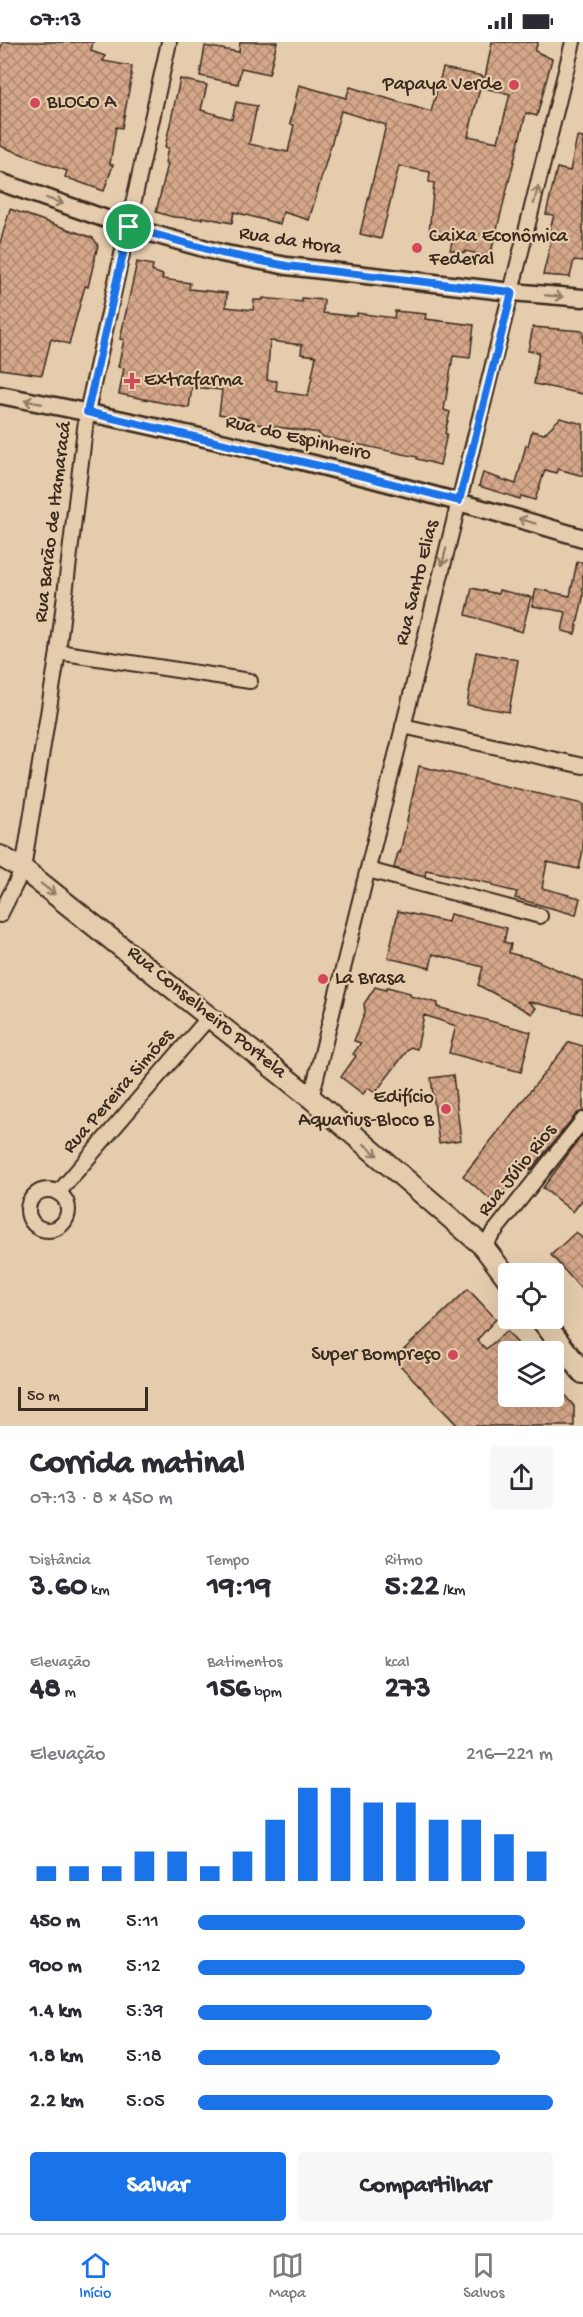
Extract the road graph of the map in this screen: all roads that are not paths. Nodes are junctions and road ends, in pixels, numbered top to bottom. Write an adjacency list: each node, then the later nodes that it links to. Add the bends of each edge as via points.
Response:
1 (169, 42): 4 (street, Rua Barão de Itamaracá)
2 (573, 42): 5 (street, Rua Santo Elias, one-way to 2)
3 (0, 182): 4 (street, Rua da Hora, one-way to 4)
4 (129, 227): 5 (street, Rua da Hora, via 221,253 287,266); 8 (street, Rua Barão de Itamaracá)
5 (512, 292): 6 (street, Rua da Hora, one-way to 6); 9 (street, Rua Santo Elias)
6 (583, 298)
7 (0, 395): 8 (street, Rua do Espinheiro, one-way to 7)
8 (87, 412): 9 (street, Rua do Espinheiro); 11 (street, Rua Barão de Itamaracá)
9 (459, 501): 10 (street, Rua do Espinheiro, one-way to 9); 13 (street, Rua Santo Elias, one-way to 13)
10 (583, 538)
11 (58, 652): 12 (street); 16 (street, Rua Barão de Itamaracá)
12 (250, 681)
13 (403, 726): 14 (street); 17 (street, Rua Santo Elias)
14 (583, 766)
15 (0, 856): 16 (main road, Rua Conselheiro Portela)
16 (23, 869): 18 (street, Rua Barão de Itamaracá); 20 (main road, Rua Conselheiro Portela, one-way to 20)
17 (368, 870): 19 (street); 21 (street, Rua Santo Elias)
18 (0, 915)
19 (540, 916)
20 (210, 1016): 21 (main road, Rua Conselheiro Portela); 23 (street, Rua Pereira Simões)
21 (311, 1098): 24 (main road, Rua Conselheiro Portela, one-way to 24)
22 (583, 1120): 24 (street, Rua Júlio Rios)
23 (58, 1193)
24 (483, 1246): 25 (main road, Rua Conselheiro Portela)
25 (498, 1266)
26 (549, 1329): 27 (main road)
27 (583, 1373)

